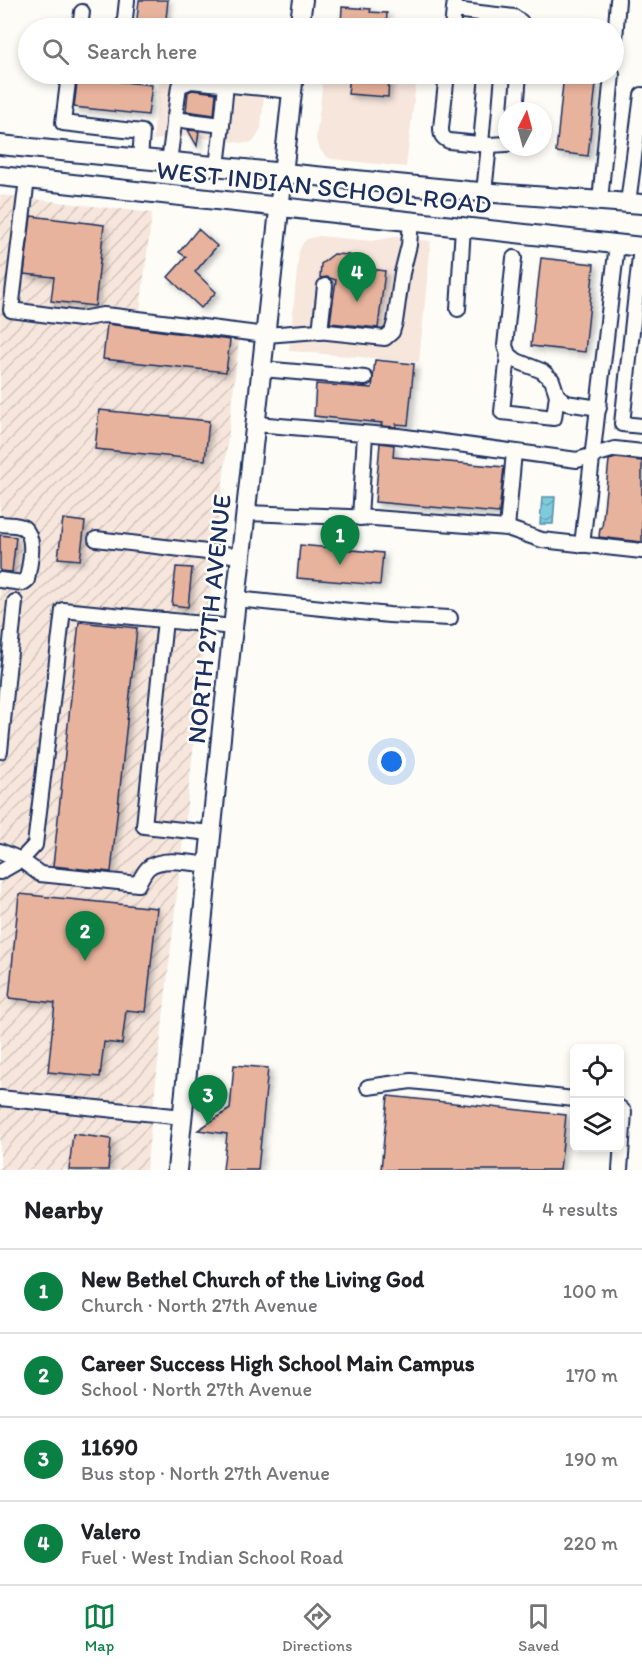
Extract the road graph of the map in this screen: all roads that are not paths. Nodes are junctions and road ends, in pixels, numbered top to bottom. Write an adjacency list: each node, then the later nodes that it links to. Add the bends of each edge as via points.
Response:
1 (127, 0): 8 (street)
2 (303, 0): 9 (main road)
3 (618, 0): 12 (street)
4 (455, 5): 6 (street)
5 (82, 12): 7 (street)
6 (496, 15): 10 (street); 11 (street)
7 (81, 18)
8 (125, 18)
9 (300, 18)
10 (495, 18)
11 (512, 18)
12 (617, 18)
13 (68, 84): 28 (street, via 63,123 142,132)
14 (184, 84): 23 (street, via 179,86)
15 (226, 84): 24 (street)
16 (293, 84): 31 (main road, NORTH 27TH AVENUE)
17 (446, 84): 27 (street, via 441,135 449,141)
18 (487, 84): 27 (street)
19 (518, 84): 22 (street)
20 (611, 84): 35 (street)
21 (642, 95): 36 (street)
22 (517, 102)
23 (174, 119): 24 (street); 29 (street)
24 (222, 125): 30 (street)
25 (498, 144): 27 (street)
26 (0, 145): 28 (main road, WEST INDIAN SCHOOL ROAD)
27 (485, 145): 34 (street)
28 (140, 159): 29 (main road, WEST INDIAN SCHOOL ROAD)
29 (169, 162): 30 (main road, WEST INDIAN SCHOOL ROAD)
30 (216, 166): 31 (main road, WEST INDIAN SCHOOL ROAD)
31 (282, 173): 34 (main road, WEST INDIAN SCHOOL ROAD); 37 (main road, NORTH 27TH AVENUE)
32 (0, 176): 33 (main road, WEST INDIAN SCHOOL ROAD)
33 (27, 179): 37 (main road, WEST INDIAN SCHOOL ROAD); 47 (street, via 11,310 80,319 114,316)
34 (484, 192): 35 (main road, WEST INDIAN SCHOOL ROAD)
35 (600, 201): 36 (main road, WEST INDIAN SCHOOL ROAD)
36 (635, 203)
37 (279, 208): 38 (main road, WEST INDIAN SCHOOL ROAD); 47 (main road, NORTH 27TH AVENUE)
38 (411, 222): 39 (main road, WEST INDIAN SCHOOL ROAD); 46 (street, via 392,332 379,338)
39 (463, 227): 40 (main road, WEST INDIAN SCHOOL ROAD); 45 (street)
40 (618, 244): 41 (main road, WEST INDIAN SCHOOL ROAD); 52 (street)
41 (641, 247): 44 (street)
42 (514, 258): 48 (street, via 505,346)
43 (325, 286): 46 (street)
44 (639, 286): 54 (street, via 622,424)
45 (458, 309)
46 (321, 332): 47 (street)
47 (266, 334): 49 (main road, NORTH 27TH AVENUE)
48 (508, 354): 51 (street, via 542,371 552,380); 51 (street, via 502,412 554,418)
49 (262, 369): 50 (street); 53 (main road, NORTH 27TH AVENUE)
50 (365, 378)
51 (557, 395): 52 (street, via 566,403)
52 (599, 408): 58 (street)
53 (256, 424): 55 (street); 59 (main road, NORTH 27TH AVENUE)
54 (642, 426)
55 (365, 434): 56 (street); 60 (street)
56 (514, 452): 58 (street, via 577,460); 62 (street)
57 (642, 452): 58 (street, via 615,448)
58 (593, 456): 64 (street)
59 (246, 513): 60 (street); 66 (main road, NORTH 27TH AVENUE)
60 (360, 518): 62 (street)
61 (0, 524): 67 (street, via 25,529 32,551 25,582)
62 (507, 528): 64 (street, via 542,540)
63 (96, 539): 66 (street)
64 (582, 545): 65 (street)
65 (642, 551)
66 (241, 556): 68 (main road, NORTH 27TH AVENUE)
67 (0, 580)
68 (236, 599): 70 (street); 72 (main road, NORTH 27TH AVENUE)
69 (15, 602): 73 (street)
70 (450, 618)
71 (165, 620): 72 (street); 74 (street, via 144,826); 76 (street, via 63,610 35,845)
72 (233, 627): 74 (main road, NORTH 27TH AVENUE)
73 (0, 751)
74 (211, 833): 77 (main road, NORTH 27TH AVENUE)
75 (0, 851): 76 (street)
76 (21, 860): 77 (street, via 40,874 138,884 156,863); 78 (street)
77 (208, 865): 82 (main road, NORTH 27TH AVENUE)
78 (0, 872)
79 (368, 1086): 81 (street, via 411,1081)
80 (0, 1098): 82 (street)
81 (570, 1099)
82 (183, 1117): 84 (main road, NORTH 27TH AVENUE)
83 (621, 1152): 85 (street)
84 (177, 1170)
85 (620, 1170)

